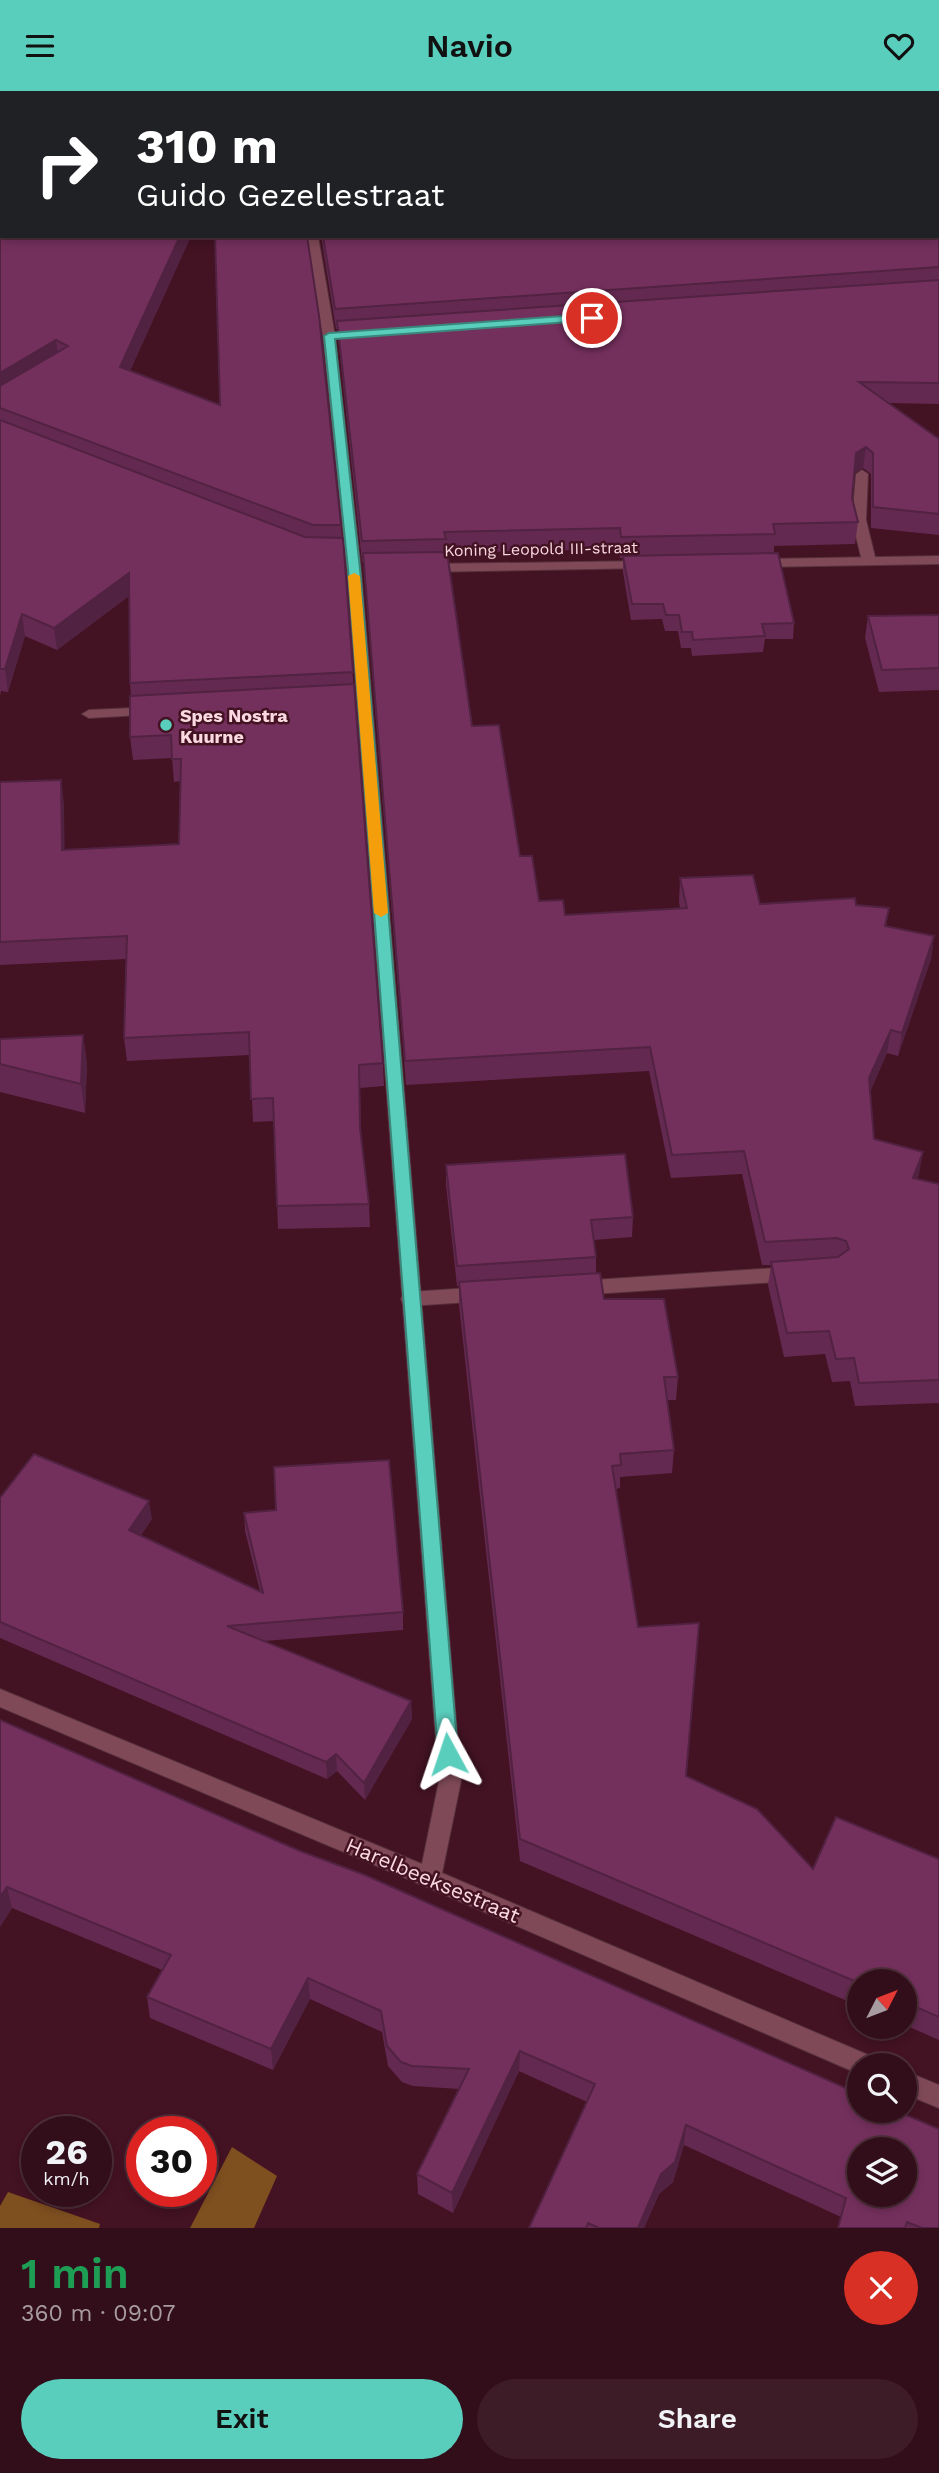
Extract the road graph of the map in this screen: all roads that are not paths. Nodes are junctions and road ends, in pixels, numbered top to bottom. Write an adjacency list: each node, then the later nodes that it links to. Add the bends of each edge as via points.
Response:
1 (312, 238): 13 (street, via 336,335 352,561 356,700)
2 (862, 474): 4 (street, via 859,520)
3 (939, 560): 4 (street)
4 (869, 561): 5 (street)
5 (744, 563)
6 (660, 564): 7 (street, Koning Leopold III-straat)
7 (410, 568)
8 (171, 710): 9 (street)
9 (89, 715)
10 (806, 1273): 11 (street)
11 (561, 1289)
12 (506, 1293): 13 (street)
13 (410, 1299): 15 (street, via 450,1781)
14 (0, 1698): 15 (street, Harelbeeksestraat)
15 (430, 1878): 16 (street, Harelbeeksestraat)
16 (847, 2057)
17 (917, 2087): 18 (street)
18 (939, 2097)

